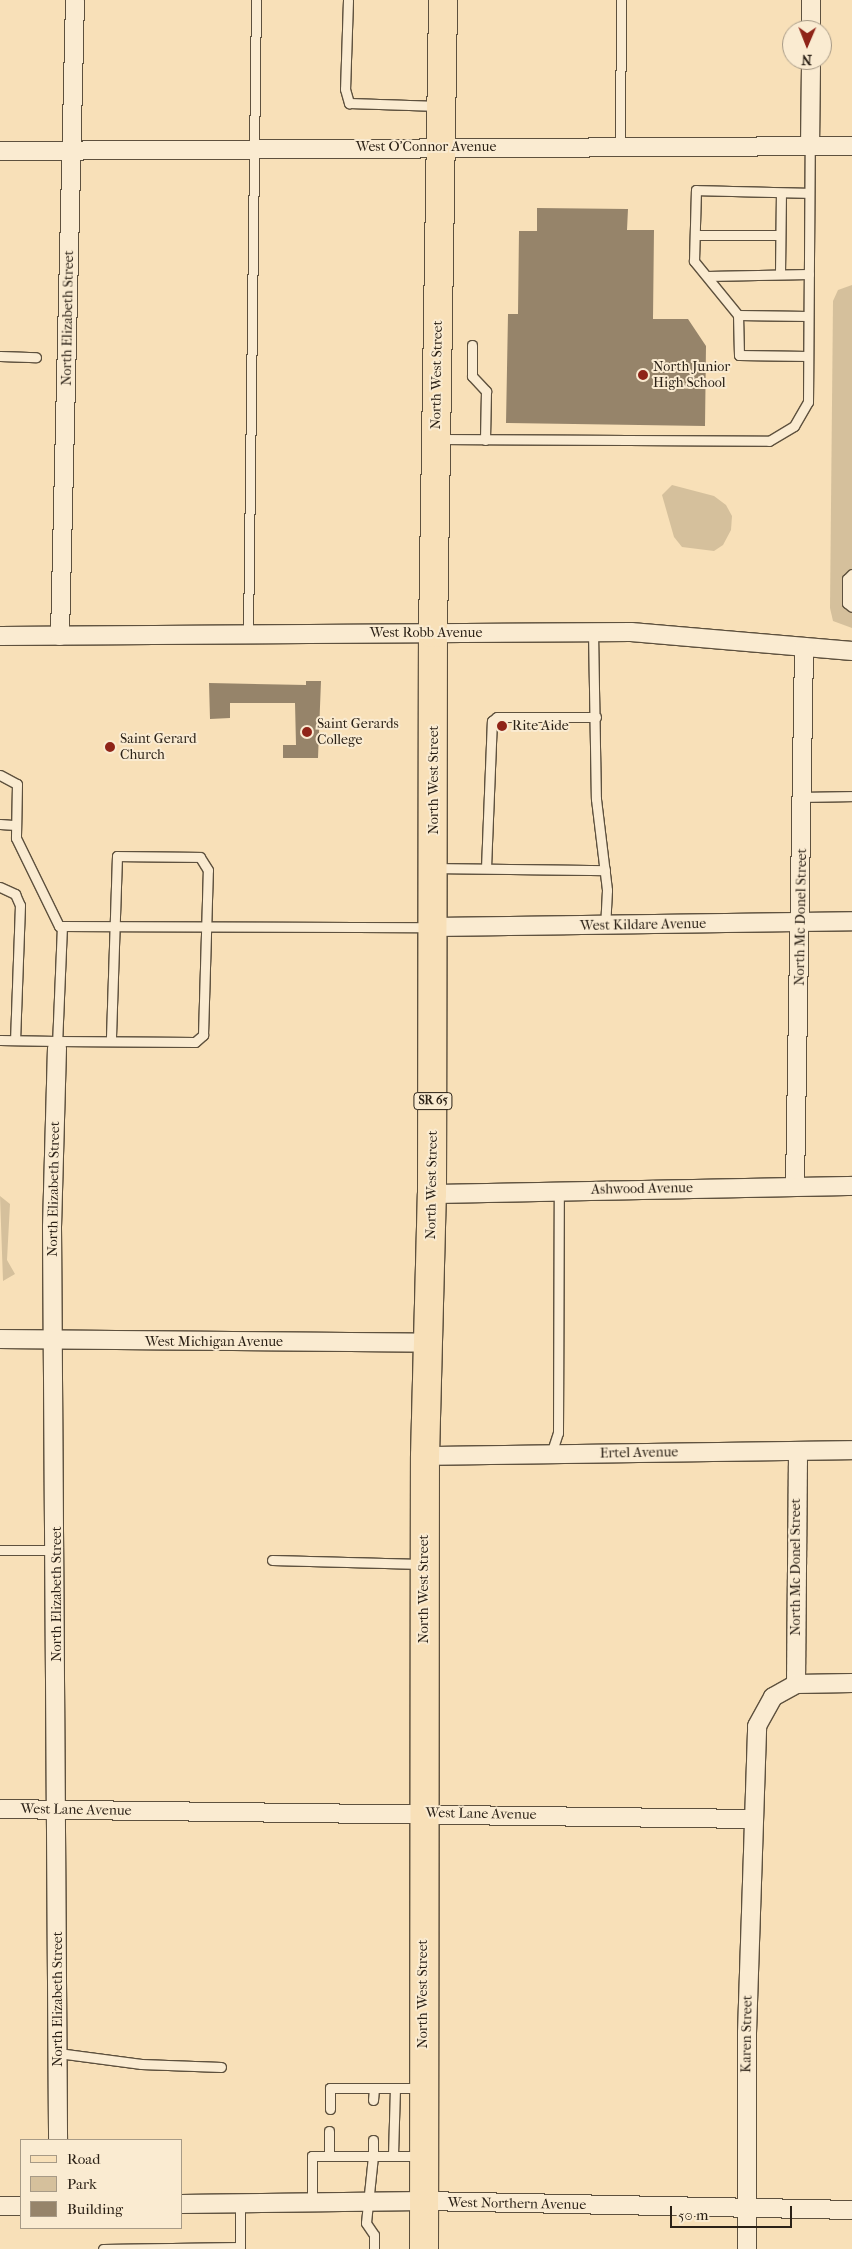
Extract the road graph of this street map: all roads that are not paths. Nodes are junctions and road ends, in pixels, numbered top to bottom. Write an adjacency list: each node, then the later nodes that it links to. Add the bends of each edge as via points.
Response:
1 (75, 0): 16 (street, North Elizabeth Street)
2 (256, 0): 13 (lane)
3 (348, 0): 9 (lane, via 345,89 349,103)
4 (442, 0): 9 (main road, North West Street / SR 65)
5 (621, 0): 10 (lane)
6 (811, 0): 7 (street)
7 (811, 20)
8 (811, 70): 11 (street)
9 (441, 106): 14 (main road, North West Street / SR 65)
10 (620, 145): 11 (street, West O'Connor Avenue); 14 (street, West O'Connor Avenue)
11 (810, 146): 12 (street, West O'Connor Avenue); 18 (lane)
12 (852, 146)
13 (252, 148): 14 (street, West O'Connor Avenue); 16 (street, West O'Connor Avenue); 36 (lane)
14 (441, 148): 30 (main road, North West Street / SR 65)
15 (0, 151): 16 (street, West O'Connor Avenue)
16 (72, 151): 38 (street, North Elizabeth Street)
17 (782, 193): 18 (lane); 19 (lane, via 696,190); 20 (lane)
18 (809, 193): 22 (lane)
19 (695, 235): 20 (lane); 23 (lane, via 694,261)
20 (780, 235): 21 (lane)
21 (780, 273): 22 (lane); 23 (lane)
22 (809, 274): 25 (lane)
23 (708, 276): 24 (lane)
24 (738, 315): 25 (lane); 28 (lane, via 739,355)
25 (808, 316): 28 (lane)
26 (472, 345): 31 (lane, via 472,376 486,391)
27 (0, 356): 29 (lane)
28 (808, 356): 31 (lane, via 808,402 794,426 769,441)
29 (36, 357)
30 (436, 439): 31 (lane); 35 (main road, North West Street / SR 65)
31 (484, 440)
32 (852, 574): 33 (lane, via 847,579 847,603)
33 (852, 607)
34 (593, 632): 35 (street, West Robb Avenue); 39 (street, West Robb Avenue, via 661,633); 41 (lane)
35 (433, 633): 36 (street, West Robb Avenue); 47 (main road, North West Street / SR 65)
36 (248, 634): 38 (street, West Robb Avenue)
37 (0, 636): 38 (street, West Robb Avenue)
38 (60, 636)
39 (804, 647): 40 (street, West Robb Avenue); 44 (street, North Mc Donel Street)
40 (852, 651)
41 (596, 717): 48 (lane, via 498,717 492,721); 49 (lane, via 596,799)
42 (0, 775): 46 (lane, via 17,784)
43 (852, 796): 44 (lane)
44 (803, 797): 52 (street, North Mc Donel Street)
45 (0, 824): 46 (lane)
46 (16, 825): 53 (lane, via 16,838)
47 (434, 868): 48 (lane); 57 (main road, North West Street / SR 65)
48 (486, 868): 49 (lane)
49 (605, 870): 56 (lane)
50 (0, 887): 59 (lane, via 15,894 20,905)
51 (852, 921): 52 (street, West Kildare Avenue)
52 (802, 922): 56 (street, West Kildare Avenue); 62 (street, North Mc Donel Street)
53 (62, 926): 54 (lane); 61 (lane)
54 (116, 926): 55 (lane); 55 (lane, via 117,856 126,856 200,857 208,870); 60 (lane)
55 (206, 926): 57 (lane); 60 (lane, via 203,1035 195,1042)
56 (605, 926): 57 (street, West Kildare Avenue)
57 (434, 927): 65 (main road, North West Street / SR 65)
58 (0, 1040): 59 (lane)
59 (14, 1040): 61 (lane)
60 (111, 1041): 61 (lane)
61 (57, 1044): 67 (street, North Elizabeth Street)
62 (795, 1186): 63 (street, Ashwood Avenue); 64 (street, Ashwood Avenue)
63 (852, 1186)
64 (559, 1191): 65 (street, Ashwood Avenue); 71 (lane, via 558,1433)
65 (432, 1194): 68 (main road, North West Street / SR 65)
66 (0, 1339): 67 (street, West Michigan Avenue)
67 (53, 1341): 68 (street, West Michigan Avenue); 74 (street, North Elizabeth Street)
68 (428, 1343): 72 (main road, North West Street / SR 65)
69 (798, 1450): 70 (street, Ertel Avenue); 71 (street, Ertel Avenue); 78 (street, North Mc Donel Street)
70 (852, 1450)
71 (551, 1454): 72 (street, Ertel Avenue)
72 (425, 1456): 76 (main road, North West Street / SR 65)
73 (0, 1550): 74 (lane)
74 (56, 1550): 80 (street, North Elizabeth Street)
75 (272, 1560): 76 (lane)
76 (424, 1564): 81 (main road, North West Street / SR 65)
77 (852, 1683): 78 (street)
78 (796, 1684): 82 (street, via 773,1697 757,1726)
79 (0, 1809): 80 (street, West Lane Avenue)
80 (59, 1810): 81 (street, West Lane Avenue); 83 (street, North Elizabeth Street)
81 (424, 1813): 82 (street, West Lane Avenue); 87 (main road, North West Street / SR 65)
82 (752, 1819): 104 (street, Karen Street)
83 (58, 2053): 84 (lane); 91 (street, North Elizabeth Street)
84 (221, 2067)
85 (374, 2088): 86 (lane); 88 (lane); 89 (lane, via 330,2088)
86 (395, 2088): 87 (lane); 94 (lane)
87 (423, 2088): 96 (main road, North West Street / SR 65)
88 (374, 2100)
89 (330, 2109)
90 (329, 2131): 93 (lane)
91 (58, 2139)
92 (373, 2140): 95 (lane)
93 (329, 2155): 95 (lane); 98 (lane, via 312,2156)
94 (393, 2155): 95 (lane); 96 (lane)
95 (373, 2156): 99 (lane)
96 (424, 2156): 97 (main road, North West Street / SR 65)
97 (424, 2201): 99 (street, West Northern Avenue); 104 (street, West Northern Avenue); 108 (main road, North West Street / SR 65)
98 (312, 2202): 99 (street, West Northern Avenue); 101 (street, West Northern Avenue)
99 (367, 2202): 107 (lane, via 366,2223 374,2235)
100 (182, 2204): 101 (street, West Northern Avenue)
101 (240, 2204): 106 (lane, via 240,2247)
102 (0, 2206): 103 (street)
103 (20, 2206)
104 (748, 2209): 105 (street, West Northern Avenue); 109 (street, Karen Street)
105 (852, 2210)
106 (103, 2249)
107 (374, 2249)
108 (424, 2249)
109 (747, 2249)

